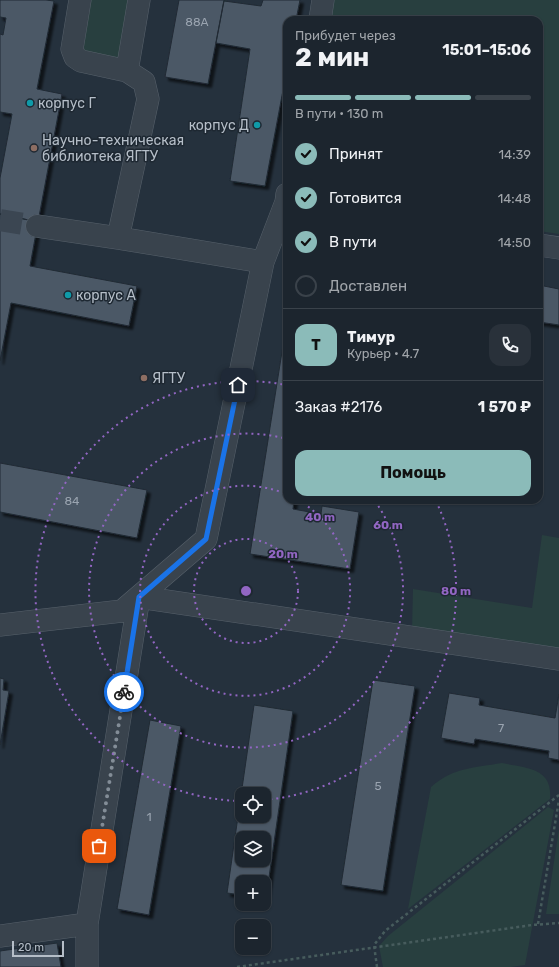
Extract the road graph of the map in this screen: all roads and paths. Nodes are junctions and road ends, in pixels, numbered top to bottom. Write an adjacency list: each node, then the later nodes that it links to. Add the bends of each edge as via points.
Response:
1 (80, 0): 5 (lane, via 72,49 75,57 81,61)
2 (139, 0): 5 (lane)
3 (323, 0): 4 (lane)
4 (321, 16)
5 (127, 70): 8 (lane, via 144,82 148,99)
6 (283, 210): 11 (lane)
7 (37, 226): 8 (lane)
8 (118, 238): 11 (lane)
9 (543, 246): 10 (lane)
10 (559, 248)
11 (264, 262): 12 (lane, via 206,539)
12 (139, 597): 13 (lane, via 122,611); 14 (lane); 18 (lane)
13 (0, 625)
14 (559, 659)
15 (559, 795): 21 (path, via 385,931)
16 (559, 800): 19 (path)
17 (559, 923): 19 (path)
18 (87, 924): 20 (lane); 22 (lane)
19 (538, 924): 21 (path)
20 (0, 936)
21 (374, 948): 23 (path); 24 (path)
22 (87, 967)
23 (237, 967)
24 (377, 967)

